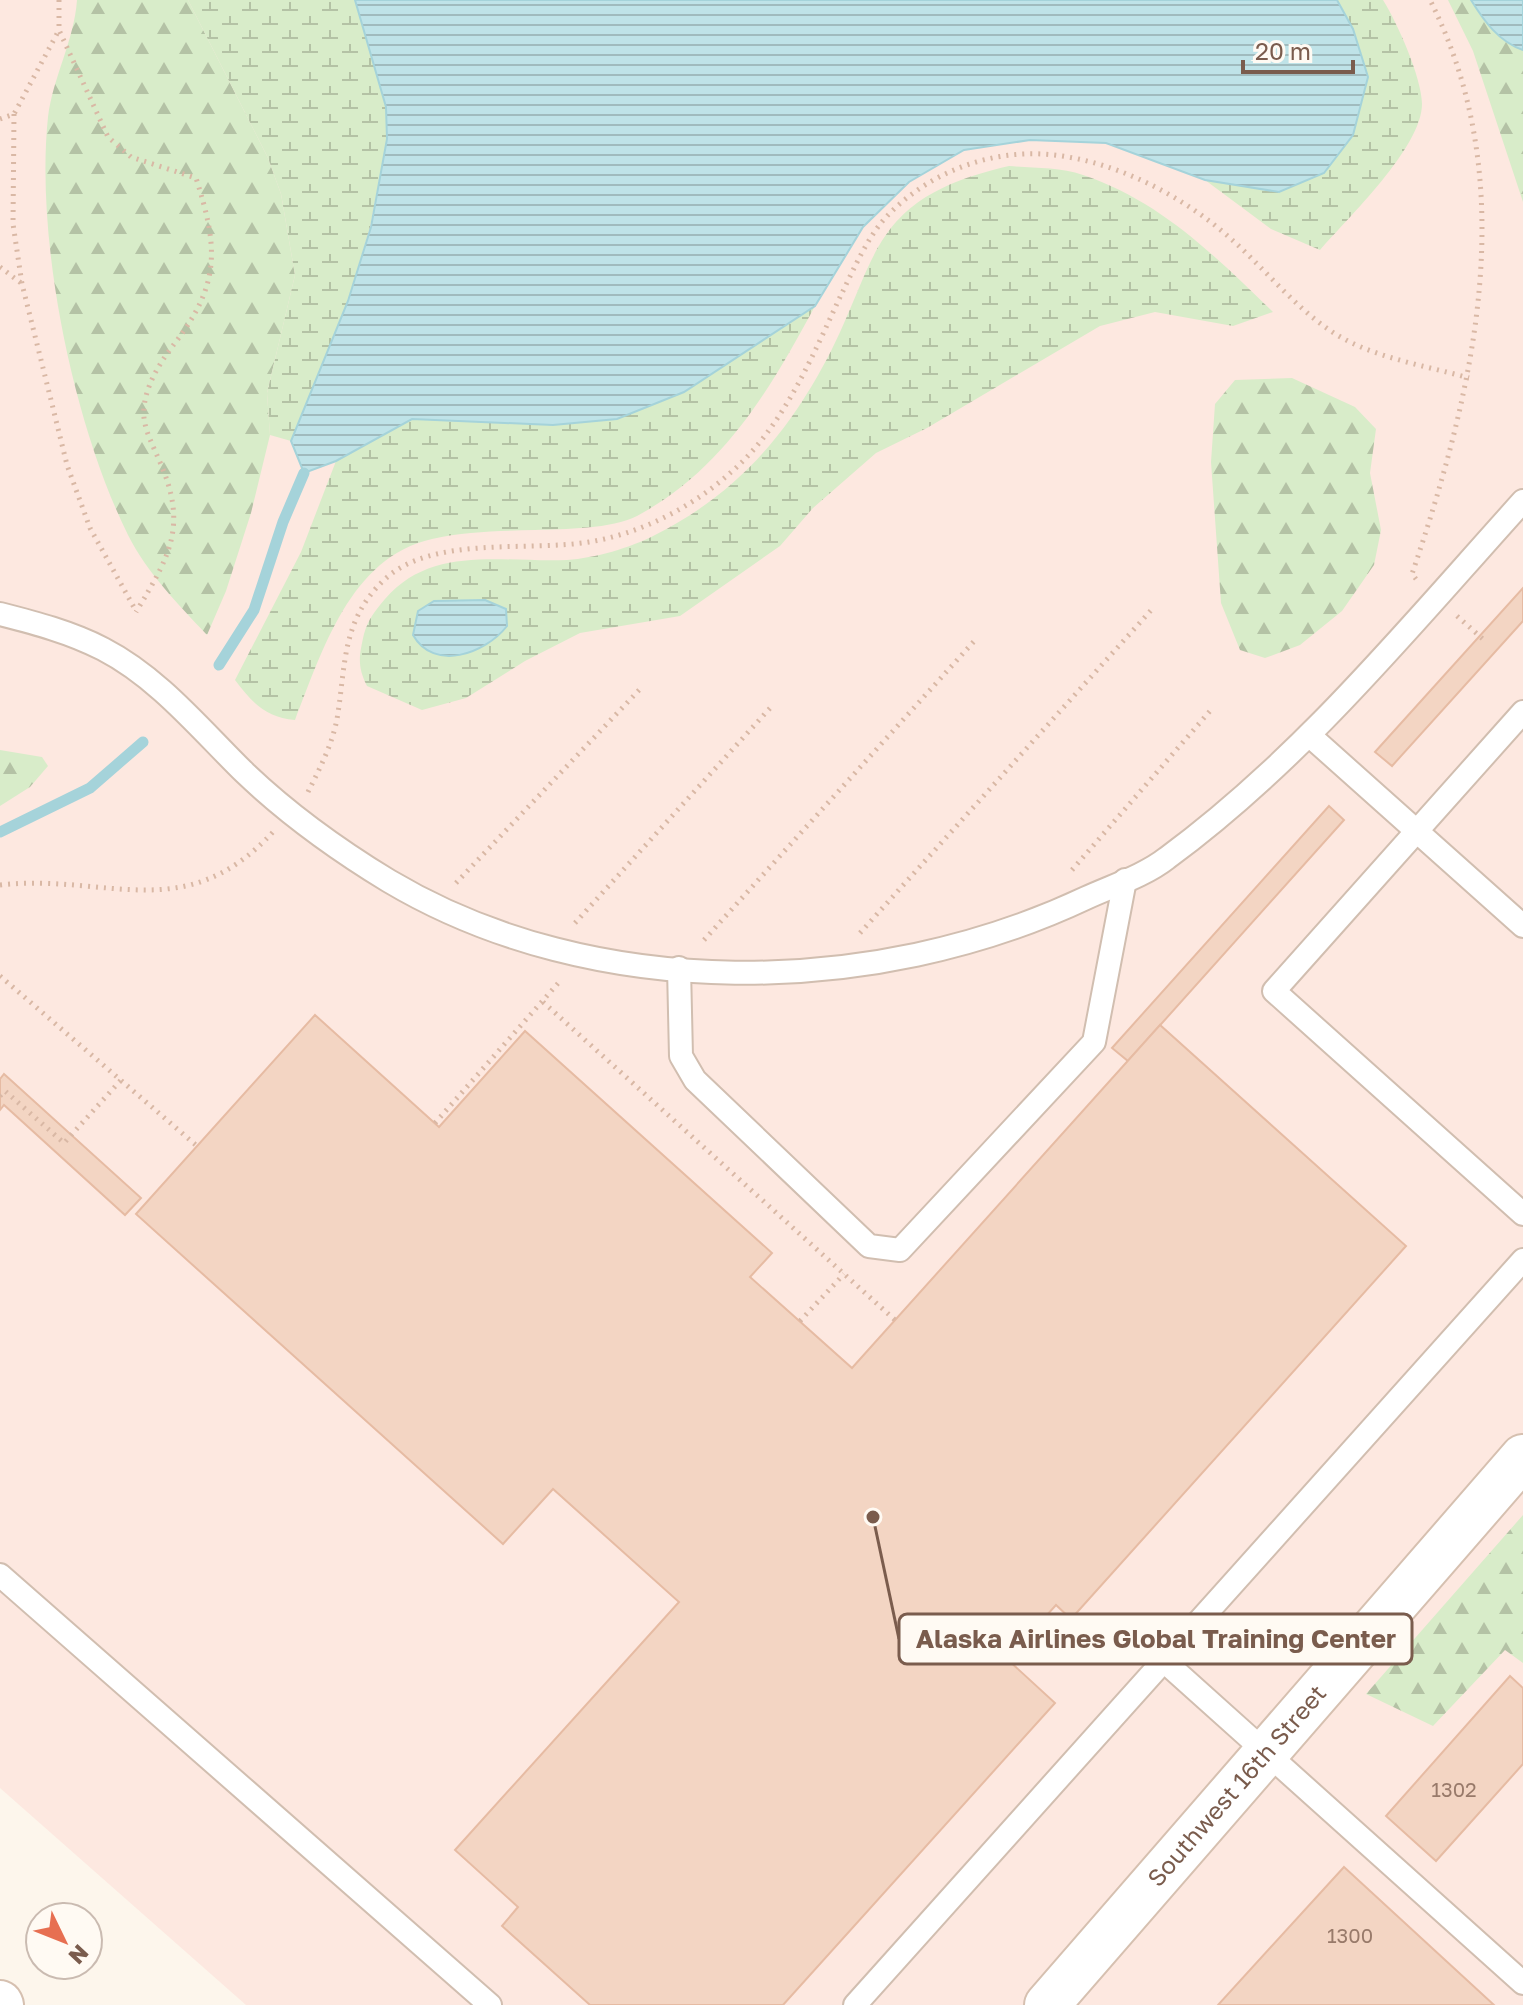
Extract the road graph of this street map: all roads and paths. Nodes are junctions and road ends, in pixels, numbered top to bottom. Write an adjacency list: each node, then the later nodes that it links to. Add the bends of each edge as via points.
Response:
1 (59, 0): 3 (path)
2 (1430, 0): 8 (path, via 1467,92 1485,195 1483,286)
3 (59, 30): 4 (path); 7 (path, via 108,137 131,157 196,178 212,233 214,262 201,304 145,398 146,430 171,487 177,519 173,541 136,612 90,528 67,465)
4 (14, 114): 5 (path); 7 (path, via 13,224)
5 (0, 119)
6 (0, 267): 7 (path)
7 (22, 284)
8 (1469, 378): 10 (path, via 1412,574); 21 (path, via 1356,344 1330,330 1209,221 1138,180 1090,161 1053,155 1009,156 952,169 887,215 856,265 805,373 732,473 653,523 623,535 421,558 384,580 347,640 332,739 308,792)
9 (1523, 501): 20 (lane)
10 (1419, 582)
11 (1154, 607): 29 (path)
12 (1453, 612): 15 (path)
13 (0, 614): 21 (lane, via 71,635 134,668)
14 (977, 638): 30 (path)
15 (1484, 640)
16 (642, 687): 26 (path)
17 (771, 707): 27 (path)
18 (1210, 711): 23 (path)
19 (1523, 712): 22 (lane)
20 (1309, 735): 22 (lane); 24 (lane, via 1257,786 1162,862)
21 (291, 812): 25 (path, via 243,860 186,887 161,892 47,882); 26 (lane, via 332,844)
22 (1417, 831): 28 (lane); 38 (lane, via 1274,991)
23 (1068, 875)
24 (1125, 880): 29 (lane, via 1053,913 966,943 887,961); 39 (lane, via 1094,1042 900,1250)
25 (0, 885)
26 (436, 904): 30 (lane, via 516,938 598,958)
27 (577, 921)
28 (1523, 926)
29 (829, 967): 30 (lane, via 785,972)
30 (679, 968): 39 (lane, via 681,1056 695,1080)
31 (0, 976): 34 (path)
32 (561, 980): 33 (path)
33 (543, 1002): 36 (path); 41 (path)
34 (121, 1080): 35 (path, via 64,1143 5,1091); 37 (path)
35 (0, 1096)
36 (435, 1123)
37 (197, 1146)
38 (1523, 1214)
39 (869, 1246): 41 (path)
40 (1523, 1260): 46 (lane)
41 (844, 1274): 42 (path); 43 (path)
42 (895, 1320)
43 (800, 1321)
44 (1523, 1457): 47 (street, Southwest 16th Street)
45 (0, 1575): 49 (lane)
46 (1164, 1661): 47 (lane); 50 (lane)
47 (1267, 1754): 48 (lane); 51 (street, Southwest 16th Street)
48 (1523, 1983)
49 (490, 2005)
50 (855, 2005)
51 (1047, 2005)

